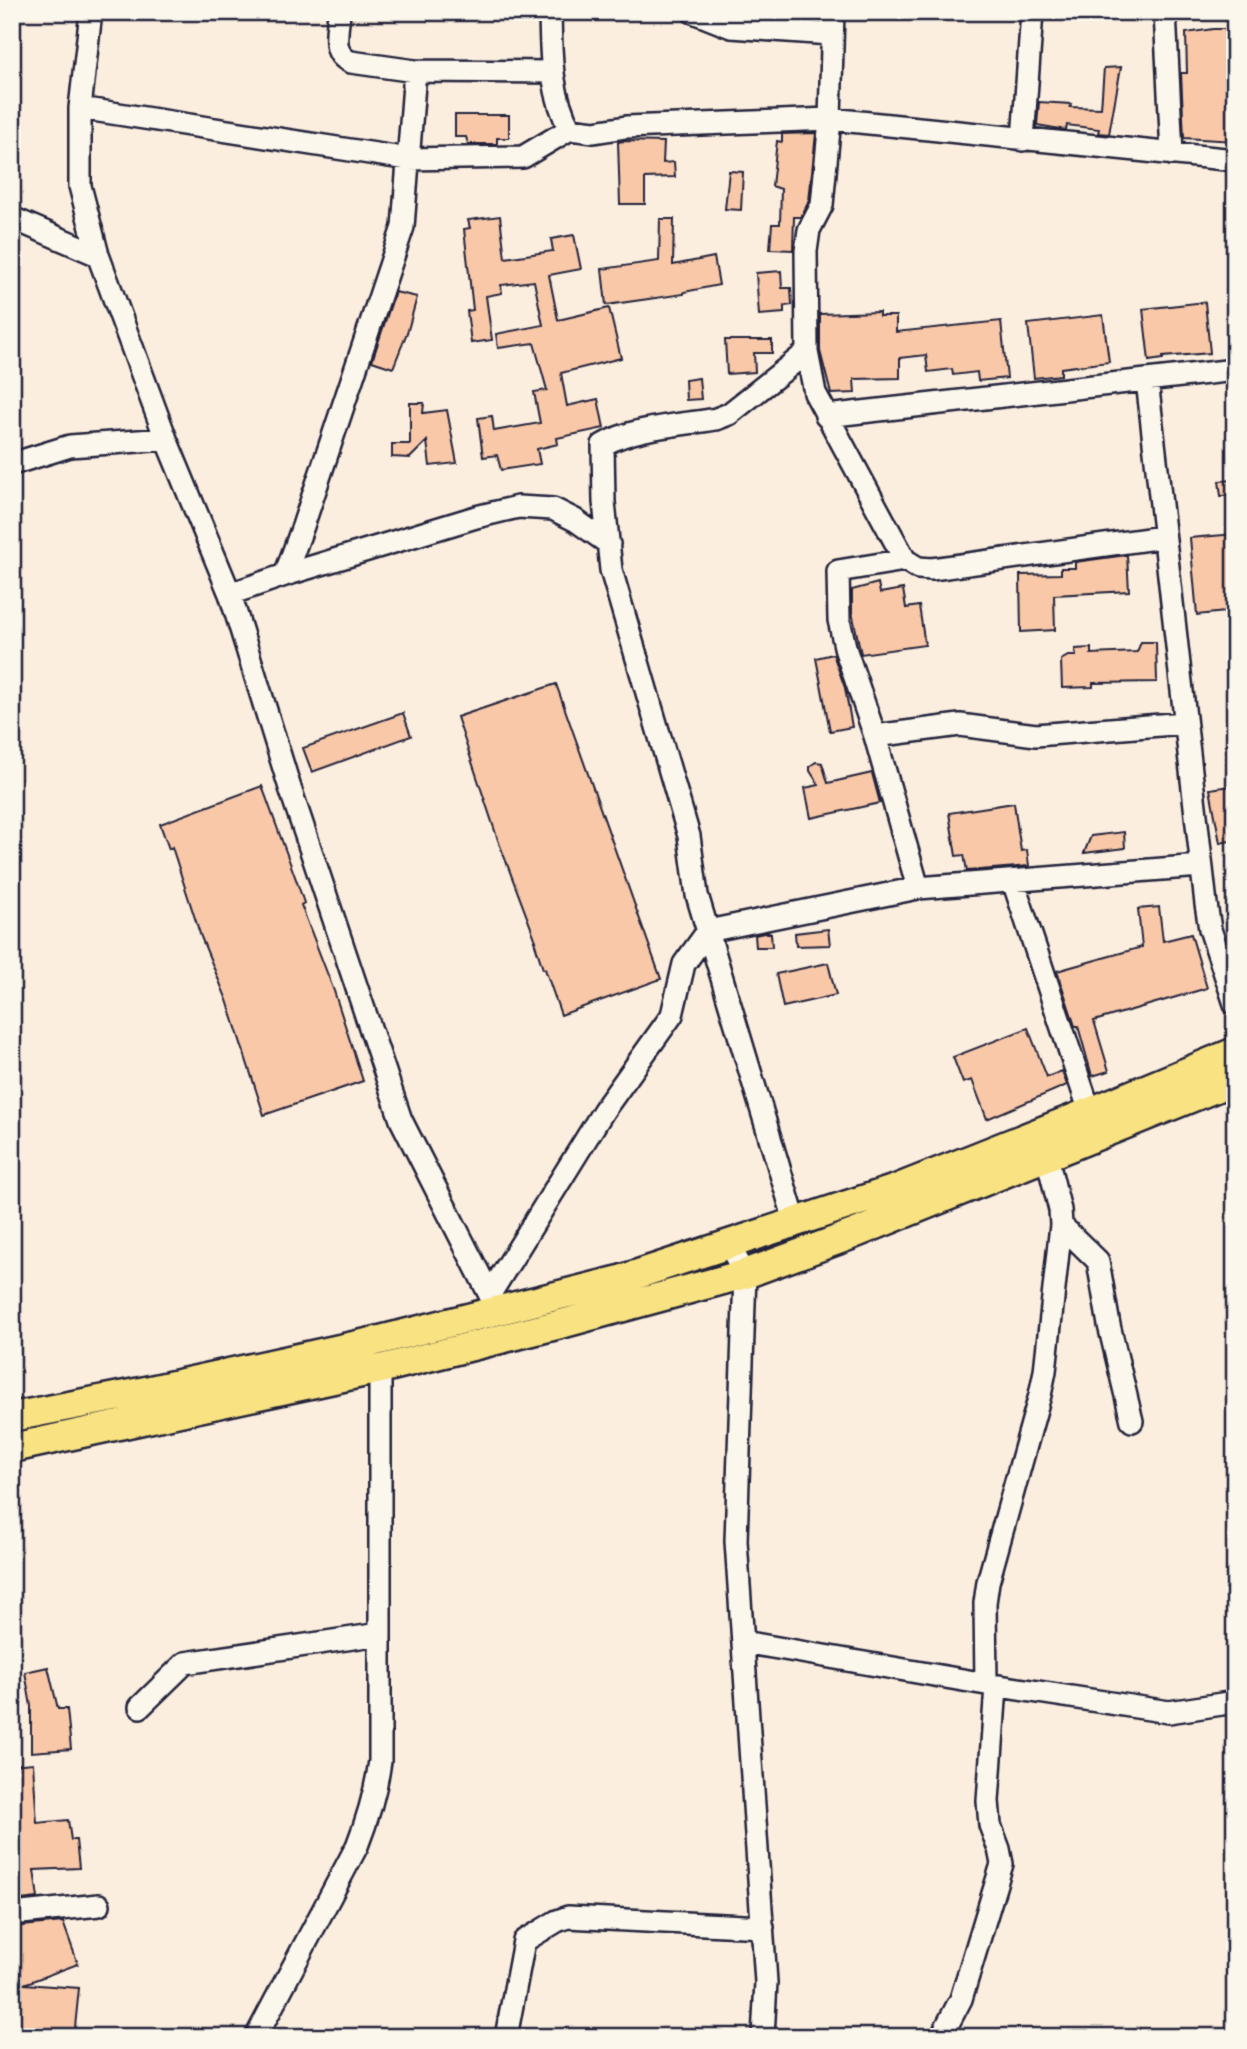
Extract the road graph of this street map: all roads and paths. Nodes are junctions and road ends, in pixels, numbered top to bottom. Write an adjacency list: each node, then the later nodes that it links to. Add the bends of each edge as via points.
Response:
1 (92, 12): 11 (street)
2 (338, 12): 9 (street, via 342,59)
3 (550, 12): 10 (street)
4 (693, 12): 8 (street, via 731,27)
5 (833, 12): 8 (street)
6 (1032, 12): 14 (street)
7 (1165, 12): 15 (street)
8 (831, 34): 12 (street)
9 (415, 71): 10 (street); 16 (street)
10 (552, 72): 13 (street, via 560,109)
11 (80, 108): 16 (street); 19 (street, via 80,186)
12 (830, 119): 13 (street, via 594,132); 14 (street); 20 (street, via 822,205 809,230 806,251)
13 (570, 129): 16 (street, via 523,157)
14 (1023, 140): 15 (street)
15 (1172, 155): 17 (street)
16 (408, 159): 29 (street, via 399,244)
17 (1235, 160)
18 (12, 218): 19 (street)
19 (98, 255): 24 (street)
20 (807, 352): 23 (street, via 815,393); 27 (street, via 729,414 631,433 603,445)
21 (1235, 370): 22 (street)
22 (1147, 380): 23 (street); 26 (street)
23 (826, 416): 28 (street)
24 (166, 439): 25 (street, via 70,446); 30 (street)
25 (12, 464)
26 (1163, 537): 28 (street, via 932,569); 31 (street)
27 (609, 544): 29 (street, via 553,509 518,507); 36 (street, via 611,570 689,836 697,895)
28 (905, 560): 32 (street, via 838,571 839,620)
29 (285, 575): 30 (street)
30 (230, 594): 46 (street, via 401,1120)
31 (1185, 723): 32 (street, via 1036,735 960,725); 33 (street)
32 (875, 736): 35 (street)
33 (1201, 866): 34 (street); 37 (street, via 1210,929)
34 (1013, 881): 35 (street); 40 (street)
35 (918, 888): 36 (street)
36 (708, 932): 42 (street); 46 (street, via 684,964 672,1015 604,1110)
37 (1235, 1004)
38 (1235, 1052): 40 (main road)
39 (1235, 1080): 41 (main road)
40 (1090, 1112): 42 (main road, via 895,1189)
41 (1048, 1157): 43 (street); 45 (main road)
42 (795, 1222): 44 (main road)
43 (1061, 1225): 49 (street, via 1098,1261); 53 (street, via 1040,1395 988,1582 985,1603)
44 (728, 1243): 45 (street); 46 (main road, via 620,1280)
45 (745, 1274): 47 (main road); 52 (street, via 736,1541)
46 (494, 1303): 48 (main road, via 331,1351)
47 (380, 1369): 50 (main road); 51 (street)
48 (12, 1417)
49 (1132, 1421)
50 (12, 1448)
51 (380, 1634): 55 (street, via 185,1663); 59 (street, via 380,1761 369,1818)
52 (743, 1642): 53 (street); 58 (street)
53 (991, 1685): 54 (street, via 1169,1712); 62 (street, via 988,1801 1002,1864 961,1999)
54 (1235, 1702)
55 (140, 1707)
56 (99, 1905): 57 (street)
57 (12, 1914)
58 (762, 1927): 60 (street, via 557,1920 524,1941); 61 (street)
59 (256, 2037)
60 (506, 2037)
61 (763, 2037)
62 (941, 2037)

